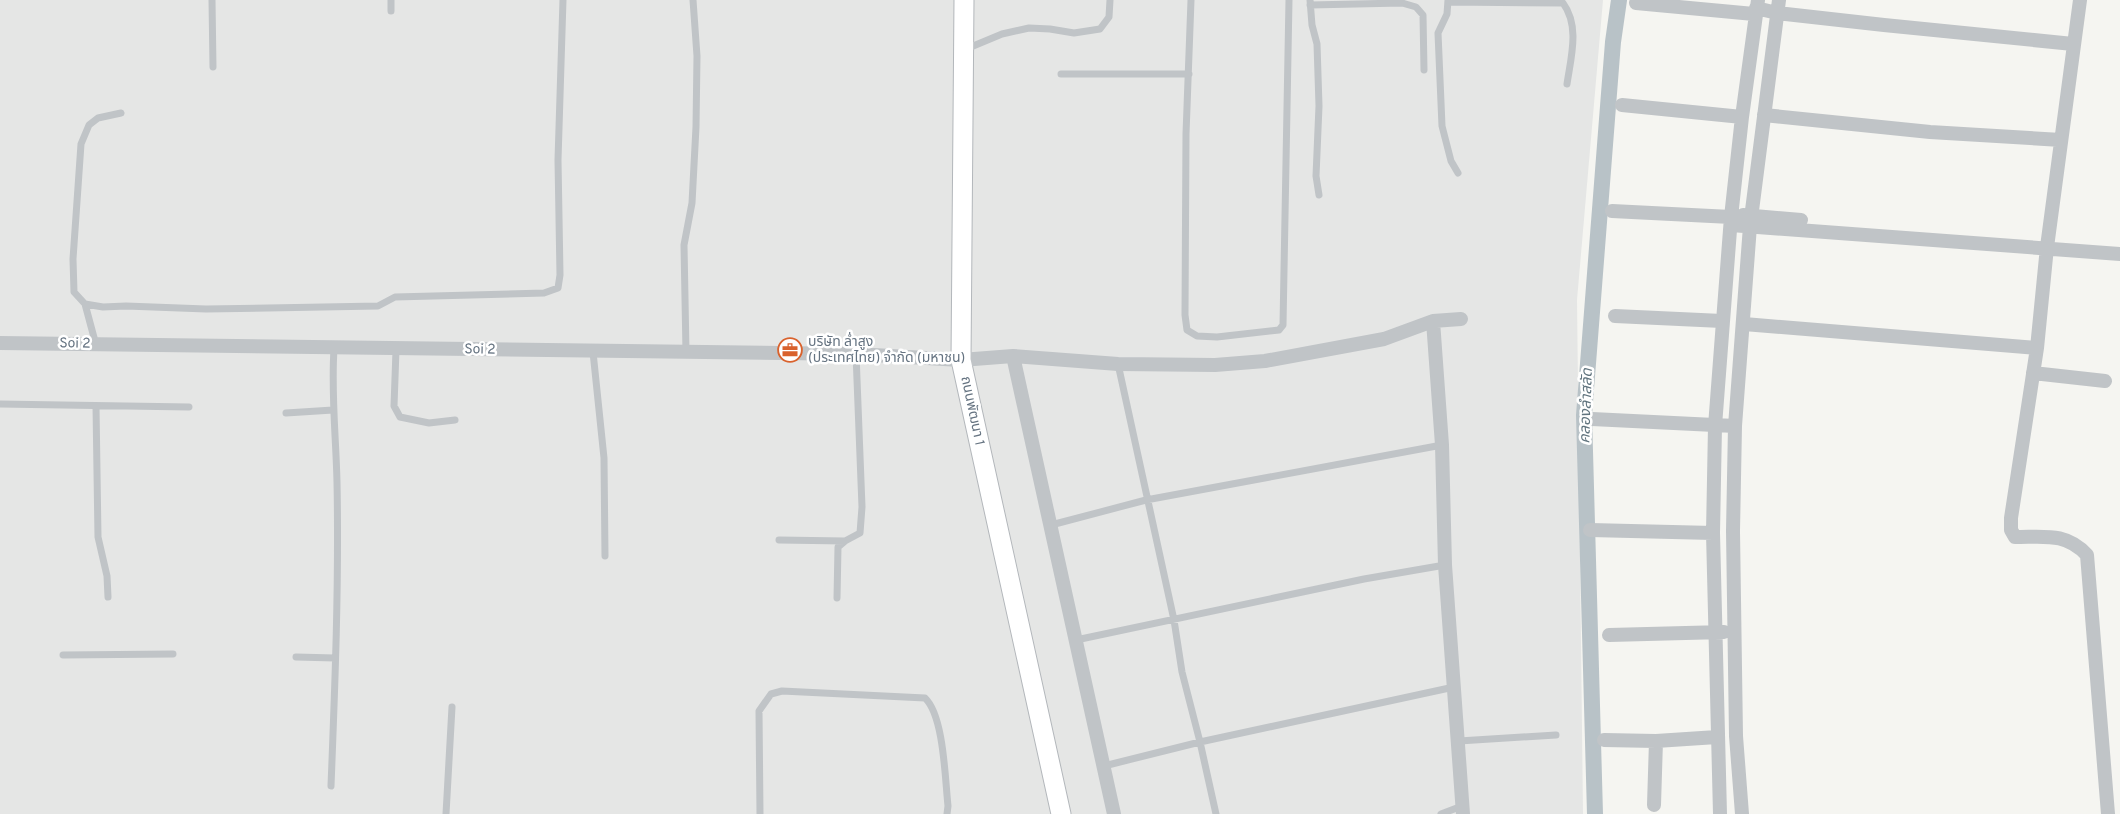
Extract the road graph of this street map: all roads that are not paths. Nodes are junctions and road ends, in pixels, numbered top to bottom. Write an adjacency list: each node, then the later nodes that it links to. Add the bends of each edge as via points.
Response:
1 (212, 0): 18 (lane)
2 (392, 0): 14 (lane)
3 (563, 0): 35 (lane, via 558,160 560,275 558,288 554,291 395,297 378,306 206,309)
4 (693, 0): 47 (lane, via 697,56 696,127 692,203 684,245)
5 (964, 0): 17 (main road, ถนนพัฒนา 1)
6 (1110, 0): 17 (lane, via 1109,17 1100,29 1074,33 1029,28 1002,34)
7 (1192, 0): 21 (lane)
8 (1288, 0): 21 (lane, via 1284,325 1279,330 1217,337 1197,336 1187,330 1186,134)
9 (2080, 0): 16 (street)
10 (1448, 1): 22 (lane, via 1563,2 1571,14 1573,41); 28 (lane, via 1447,14 1438,33 1442,126 1451,161)
11 (1310, 2): 19 (lane, via 1402,3 1416,7 1423,15); 29 (lane, via 1317,44 1316,176)
12 (1636, 2): 13 (street)
13 (1756, 11): 15 (street); 25 (street)
14 (391, 12)
15 (1777, 12): 16 (street); 26 (street)
16 (2073, 47): 27 (street)
17 (963, 50): 50 (main road, ถนนพัฒนา 1)
18 (213, 67)
19 (1424, 70)
20 (1061, 74): 21 (lane)
21 (1189, 74)
22 (1567, 84)
23 (1622, 105): 25 (street)
24 (121, 113): 35 (lane, via 98,118 89,125 81,144 73,259 74,292)
25 (1742, 117): 31 (street)
26 (1764, 120): 27 (street); 32 (street)
27 (2060, 144): 33 (street)
28 (1458, 173)
29 (1319, 195)
30 (1612, 211): 31 (street)
31 (1731, 219): 32 (street); 39 (street)
32 (1751, 221): 33 (street); 40 (street)
33 (2048, 244): 34 (street); 43 (street)
34 (2120, 254)
35 (85, 304): 42 (lane)
36 (1615, 316): 39 (street)
37 (1461, 319): 38 (street, Soi 2)
38 (1433, 321): 51 (street, Soi 2, via 1384,339 1265,361 1215,365); 63 (street)
39 (1722, 321): 61 (street)
40 (1744, 324): 43 (street); 62 (street)
41 (0, 343): 42 (street, Soi 2)
42 (96, 345): 44 (street, Soi 2)
43 (2037, 348): 52 (street)
44 (334, 349): 45 (street, Soi 2); 57 (lane)
45 (396, 350): 46 (street, Soi 2); 60 (lane, via 394,406 400,417 429,423)
46 (593, 352): 47 (street, Soi 2); 70 (lane, via 604,458)
47 (686, 353): 48 (street, Soi 2)
48 (856, 354): 50 (street, Soi 2); 69 (lane, via 862,507 860,533)
49 (1013, 356): 50 (street, Soi 2); 51 (street, Soi 2); 65 (street)
50 (961, 360): 98 (main road, ถนนพัฒนา 1)
51 (1118, 364): 64 (lane)
52 (2033, 373): 53 (street); 104 (street, via 2010,518 2011,530 2016,537 2062,537 2079,546 2087,555)
53 (2106, 381)
54 (0, 404): 55 (lane)
55 (96, 406): 56 (lane); 72 (lane, via 98,537)
56 (189, 407)
57 (333, 410): 58 (lane); 82 (lane, via 337,481)
58 (286, 413)
59 (1592, 419): 61 (street)
60 (454, 420)
61 (1715, 426): 62 (street); 67 (street)
62 (1735, 426): 75 (street)
63 (1442, 445): 64 (lane); 71 (street)
64 (1146, 500): 65 (lane); 74 (lane)
65 (1051, 525): 78 (street)
66 (1590, 530): 67 (street)
67 (1713, 533): 76 (street)
68 (780, 540): 69 (lane)
69 (845, 541): 73 (lane, via 838,547)
70 (605, 556)
71 (1445, 565): 74 (lane); 83 (street)
72 (108, 597)
73 (837, 598)
74 (1174, 620): 78 (lane); 90 (lane, via 1182,672)
75 (1735, 631): 76 (street); 103 (street, via 1736,736)
76 (1716, 633): 77 (street); 86 (street)
77 (1609, 635)
78 (1076, 640): 91 (street)
79 (173, 654): 80 (lane)
80 (63, 655)
81 (296, 657): 82 (lane)
82 (335, 658): 92 (lane)
83 (1454, 687): 88 (street); 90 (lane)
84 (452, 707): 95 (lane)
85 (1556, 735): 88 (lane)
86 (1717, 737): 89 (street); 102 (street)
87 (1604, 740): 89 (street)
88 (1459, 741): 94 (street)
89 (1656, 741): 93 (street)
90 (1200, 742): 91 (lane); 100 (lane)
91 (1104, 766): 99 (street)
92 (330, 786)
93 (1654, 804)
94 (1463, 810): 101 (lane)
95 (446, 814)
96 (760, 814): 97 (lane, via 759,711 771,694 782,691 925,698 931,704 936,719)
97 (947, 814)
98 (1061, 814)
99 (1114, 814)
100 (1216, 814)
101 (1441, 814)
102 (1720, 814)
103 (1742, 814)
104 (2108, 814)

